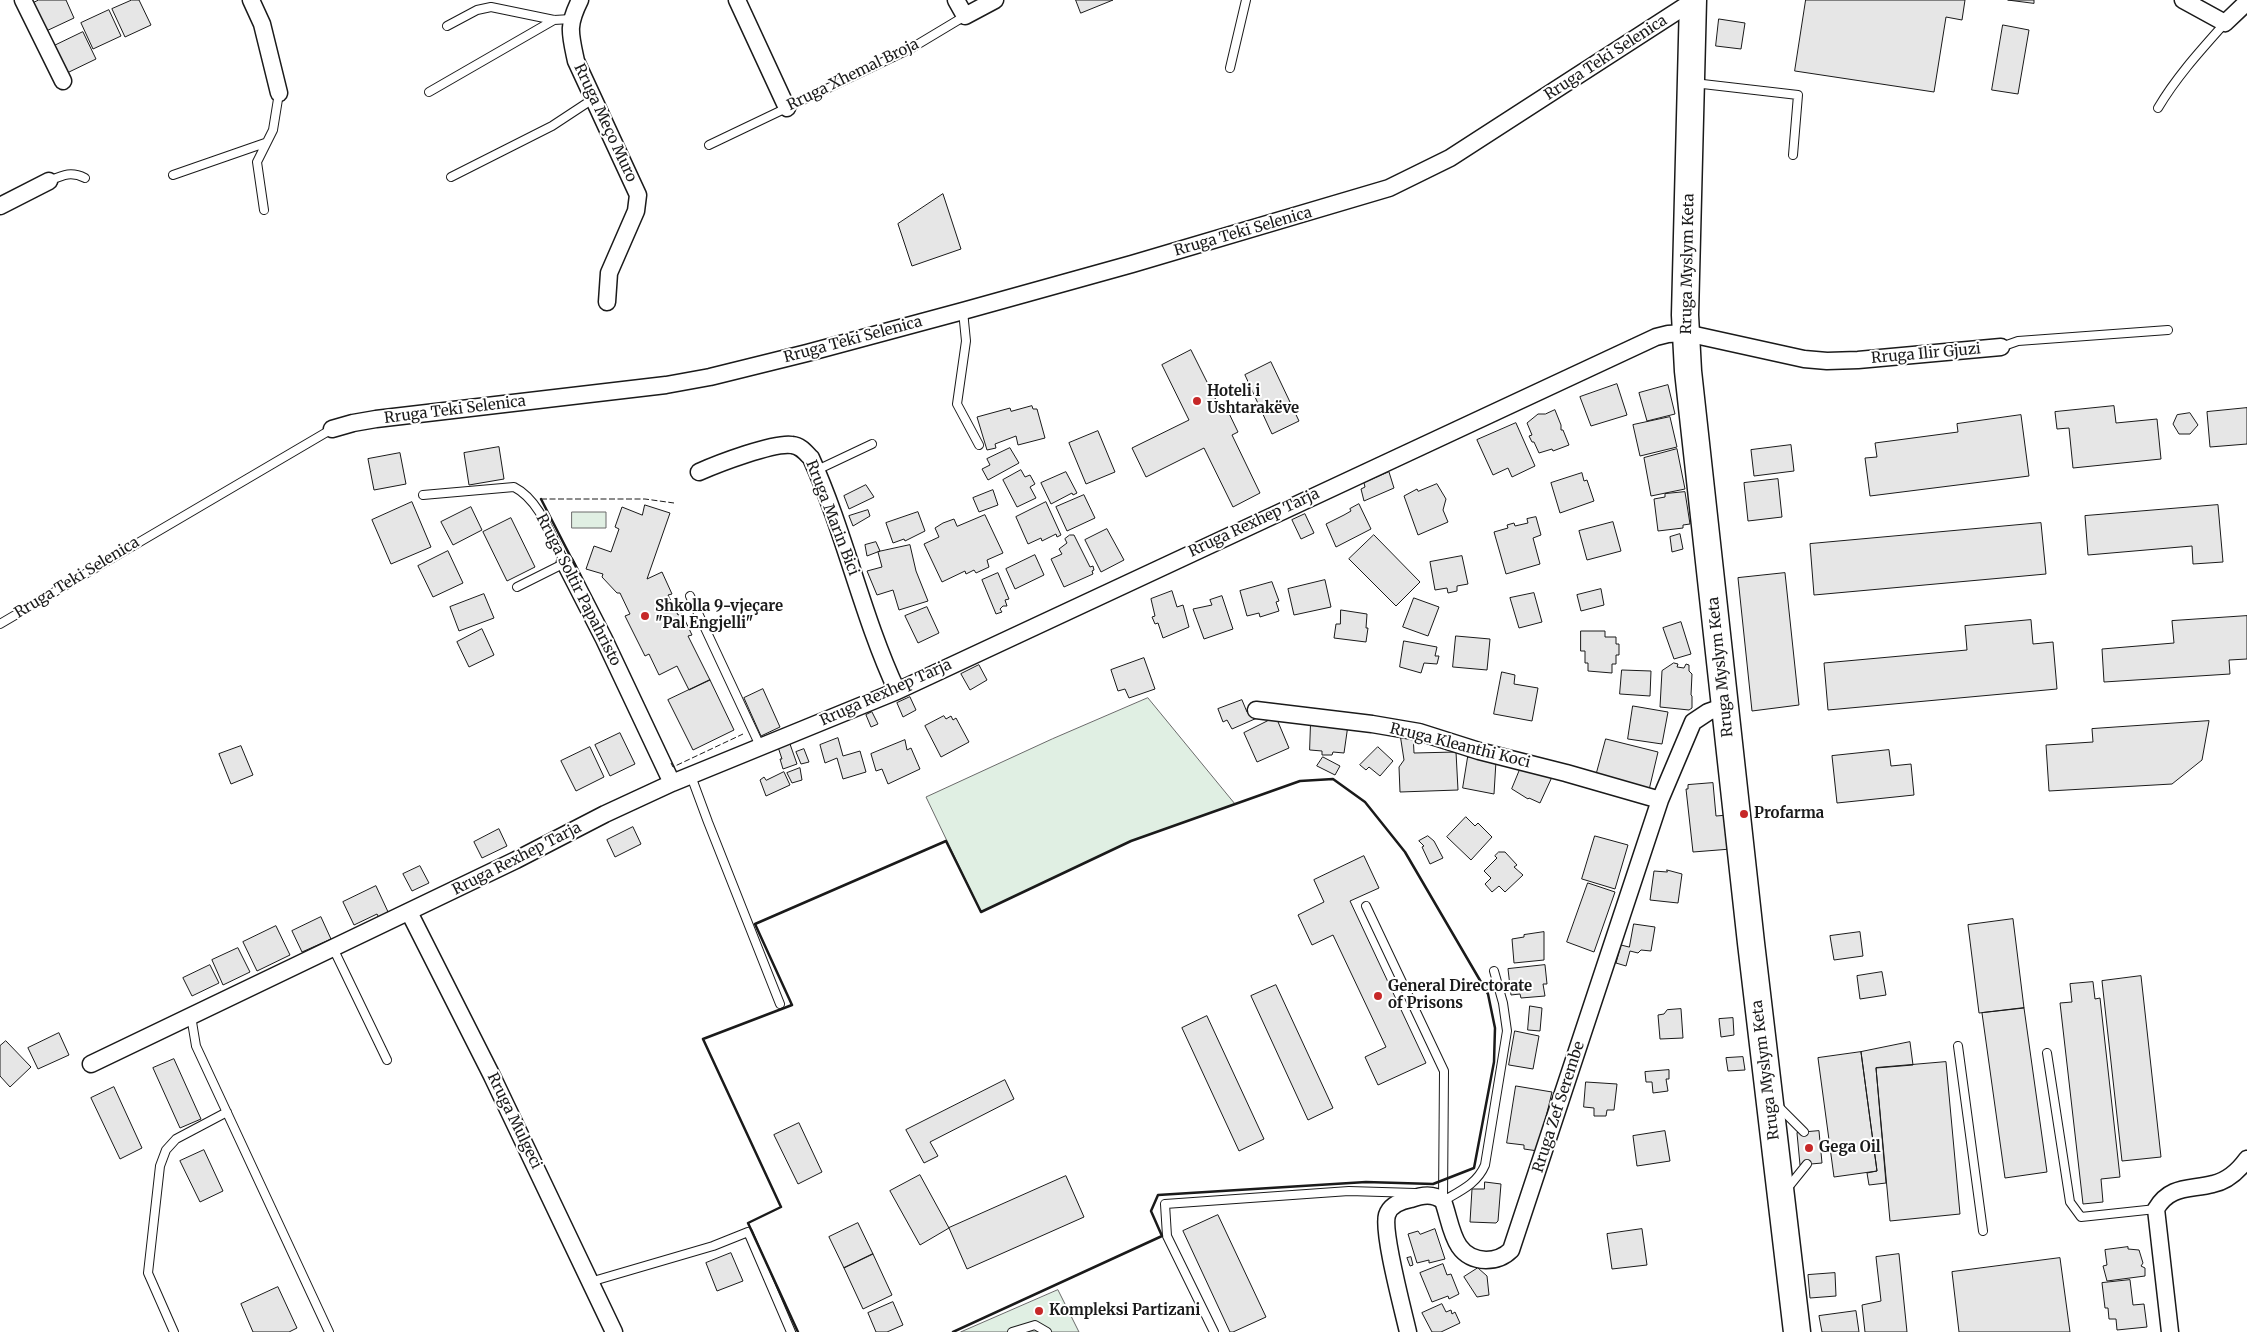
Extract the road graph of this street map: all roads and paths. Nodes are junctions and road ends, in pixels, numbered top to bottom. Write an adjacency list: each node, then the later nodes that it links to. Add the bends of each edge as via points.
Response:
1 (22, 0): 17 (street)
2 (251, 0): 20 (street, via 267,40)
3 (580, 0): 12 (street, Rruga Meço Muro)
4 (737, 0): 22 (street)
5 (956, 0): 11 (street)
6 (995, 0): 11 (street, Rruga Xhemal Broja)
7 (1246, 0): 16 (lane)
8 (2183, 0): 14 (street)
9 (1693, 1): 18 (main road, Rruga Myslym Keta); 34 (street, Rruga Teki Selenica, via 1450,158 1389,188)
10 (2247, 2): 14 (street)
11 (965, 16): 22 (lane, Rruga Xhemal Broja, via 910,49)
12 (571, 19): 13 (lane); 21 (street, Rruga Meço Muro, via 576,61)
13 (554, 20): 15 (lane, via 491,7 477,10); 19 (lane)
14 (2225, 23): 23 (lane, via 2188,64)
15 (448, 26)
16 (1230, 68)
17 (63, 81)
18 (1692, 83): 26 (lane, via 1798,95); 36 (main road, Rruga Myslym Keta)
19 (429, 92)
20 (279, 93): 24 (lane, via 273,130)
21 (593, 99): 28 (lane, via 552,126); 33 (street, Rruga Meço Muro, via 638,195 636,211 609,273)
22 (788, 108): 25 (lane, Rruga Xhemal Broja)
23 (2158, 108)
24 (265, 143): 27 (lane); 32 (lane, via 257,162)
25 (709, 145)
26 (1794, 155)
27 (173, 175)
28 (451, 177)
29 (85, 178): 30 (lane, via 66,173)
30 (49, 181): 31 (street)
31 (0, 206)
32 (264, 210)
33 (607, 302)
34 (963, 310): 38 (street, Rruga Teki Selenica, via 706,378 360,421); 40 (lane, via 966,341 958,404)
35 (2168, 330): 37 (lane, Rruga Ilir Gjuzi, via 2018,341)
36 (1686, 333): 37 (street, Rruga Ilir Gjuzi, via 1804,360 1858,360); 48 (street, Rruga Rexhep Tarja, via 1656,337); 49 (main road, Rruga Myslym Keta)
37 (2001, 347)
38 (332, 429): 47 (lane, Rruga Teki Selenica)
39 (872, 444): 41 (lane)
40 (979, 446)
41 (817, 470): 42 (street, Rruga Marin Bici, via 800,447 791,444 732,458); 48 (street, Rruga Marin Bici, via 878,651)
42 (698, 472)
43 (423, 495): 44 (lane, Rruga Soltir Papahristo, via 514,487 524,492 535,506)
44 (565, 563): 45 (lane); 53 (street, Rruga Soltir Papahristo)
45 (517, 588)
46 (690, 596): 51 (lane)
47 (0, 624)
48 (896, 691): 51 (street, Rruga Rexhep Tarja)
49 (1725, 706): 54 (street, Rruga Zef Serembe, via 1692,722); 65 (main road, Rruga Myslym Keta)
50 (1256, 710): 54 (street, Rruga Kleanthi Koci, via 1419,732)
51 (760, 748): 52 (street, Rruga Rexhep Tarja)
52 (691, 776): 53 (street, Rruga Rexhep Tarja); 59 (lane)
53 (672, 783): 56 (street, Rruga Rexhep Tarja)
54 (1660, 800): 72 (street, Rruga Zef Serembe, via 1512,1250 1494,1260 1473,1257 1463,1251 1450,1230)
55 (1366, 906): 72 (lane, via 1444,1071)
56 (409, 912): 57 (street, Rruga Rexhep Tarja); 75 (street, Rruga Mulgeci)
57 (333, 948): 60 (street, Rruga Rexhep Tarja); 63 (lane)
58 (1494, 971): 72 (lane, via 1504,1003 1507,1032 1484,1165 1475,1182)
59 (780, 1004)
60 (191, 1016): 64 (street, Rruga Rexhep Tarja); 66 (lane, via 196,1046)
61 (1958, 1046): 74 (lane)
62 (2047, 1053): 73 (lane, via 2070,1202 2081,1217)
63 (387, 1060)
64 (91, 1064)
65 (1769, 1098): 67 (lane); 71 (main road, Rruga Myslym Keta)
66 (227, 1112): 76 (lane, via 176,1139 166,1150 160,1166 148,1273); 77 (lane)
67 (1804, 1132)
68 (2247, 1159): 73 (street, via 2228,1177 2215,1184 2175,1191 2163,1198)
69 (1807, 1164): 71 (lane)
70 (1427, 1194): 72 (street); 82 (lane, via 1349,1191 1165,1204 1167,1236); 83 (street, via 1399,1202 1387,1214 1385,1223)
71 (1781, 1196): 84 (main road, Rruga Myslym Keta)
72 (1443, 1201)
73 (2156, 1209): 85 (street)
74 (1982, 1231)
75 (590, 1282): 78 (street, Rruga Mulgeci); 79 (lane, via 713,1246 748,1232)
76 (174, 1332)
77 (329, 1332)
78 (614, 1332)
79 (791, 1332)
80 (1012, 1332): 81 (lane, via 1035,1325)
81 (1047, 1332)
82 (1214, 1332)
83 (1408, 1332)
84 (1797, 1332)
85 (2170, 1332)

